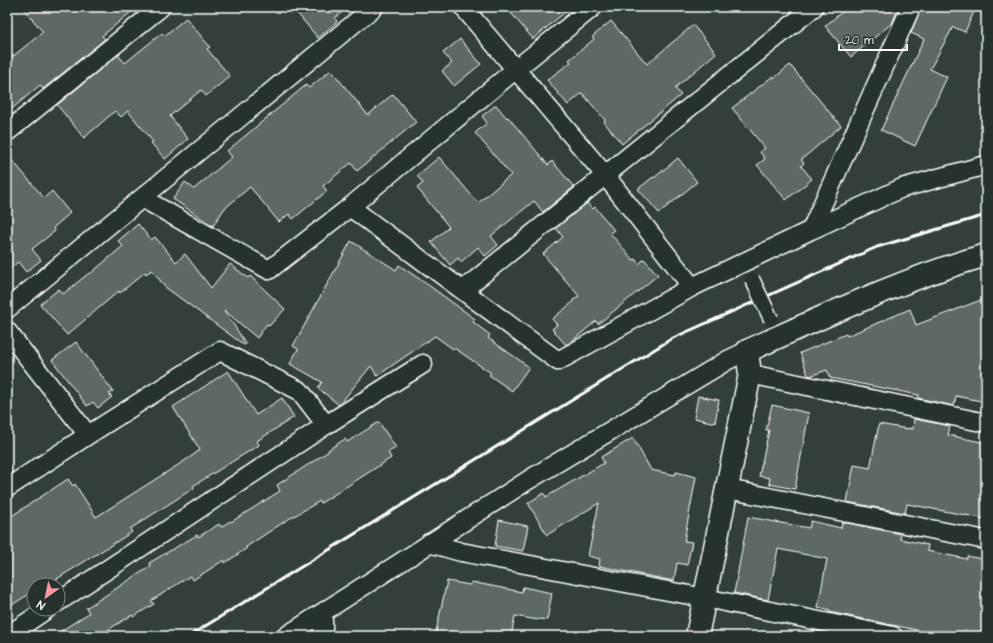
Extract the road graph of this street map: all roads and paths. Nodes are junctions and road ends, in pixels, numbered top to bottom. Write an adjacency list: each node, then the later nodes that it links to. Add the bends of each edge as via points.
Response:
1 (161, 7): 8 (street)
2 (374, 7): 11 (street)
3 (463, 7): 7 (street)
4 (593, 7): 7 (street)
5 (814, 7): 10 (street)
6 (911, 7): 13 (street)
7 (516, 69): 10 (street); 12 (street)
8 (7, 132)
9 (986, 165): 13 (street, via 902,188)
10 (605, 175): 16 (street); 17 (street)
11 (142, 198): 12 (street, via 269,270); 18 (street)
12 (350, 207): 17 (street)
13 (811, 230): 16 (street)
14 (986, 255): 21 (street, via 868,297)
15 (752, 280): 19 (street, bridge)
16 (692, 287): 17 (street, via 558,361)
17 (463, 290)
18 (7, 309)
19 (771, 319)
20 (7, 331): 26 (street)
21 (747, 352): 23 (street); 30 (street, via 728,360)
22 (423, 364): 25 (street)
23 (750, 374): 24 (street); 28 (street)
24 (986, 423)
25 (326, 425): 26 (street, via 300,391 220,351); 31 (street)
26 (88, 435): 27 (street)
27 (7, 488)
28 (727, 489): 29 (street); 32 (street)
29 (986, 540)
30 (429, 543): 32 (street, via 461,552); 33 (street)
31 (66, 597)
32 (705, 598): 38 (street); 39 (street)
33 (323, 612): 36 (street); 37 (street)
34 (35, 617): 35 (street)
35 (7, 636)
36 (286, 636)
37 (323, 636)
38 (698, 636)
39 (893, 636)

